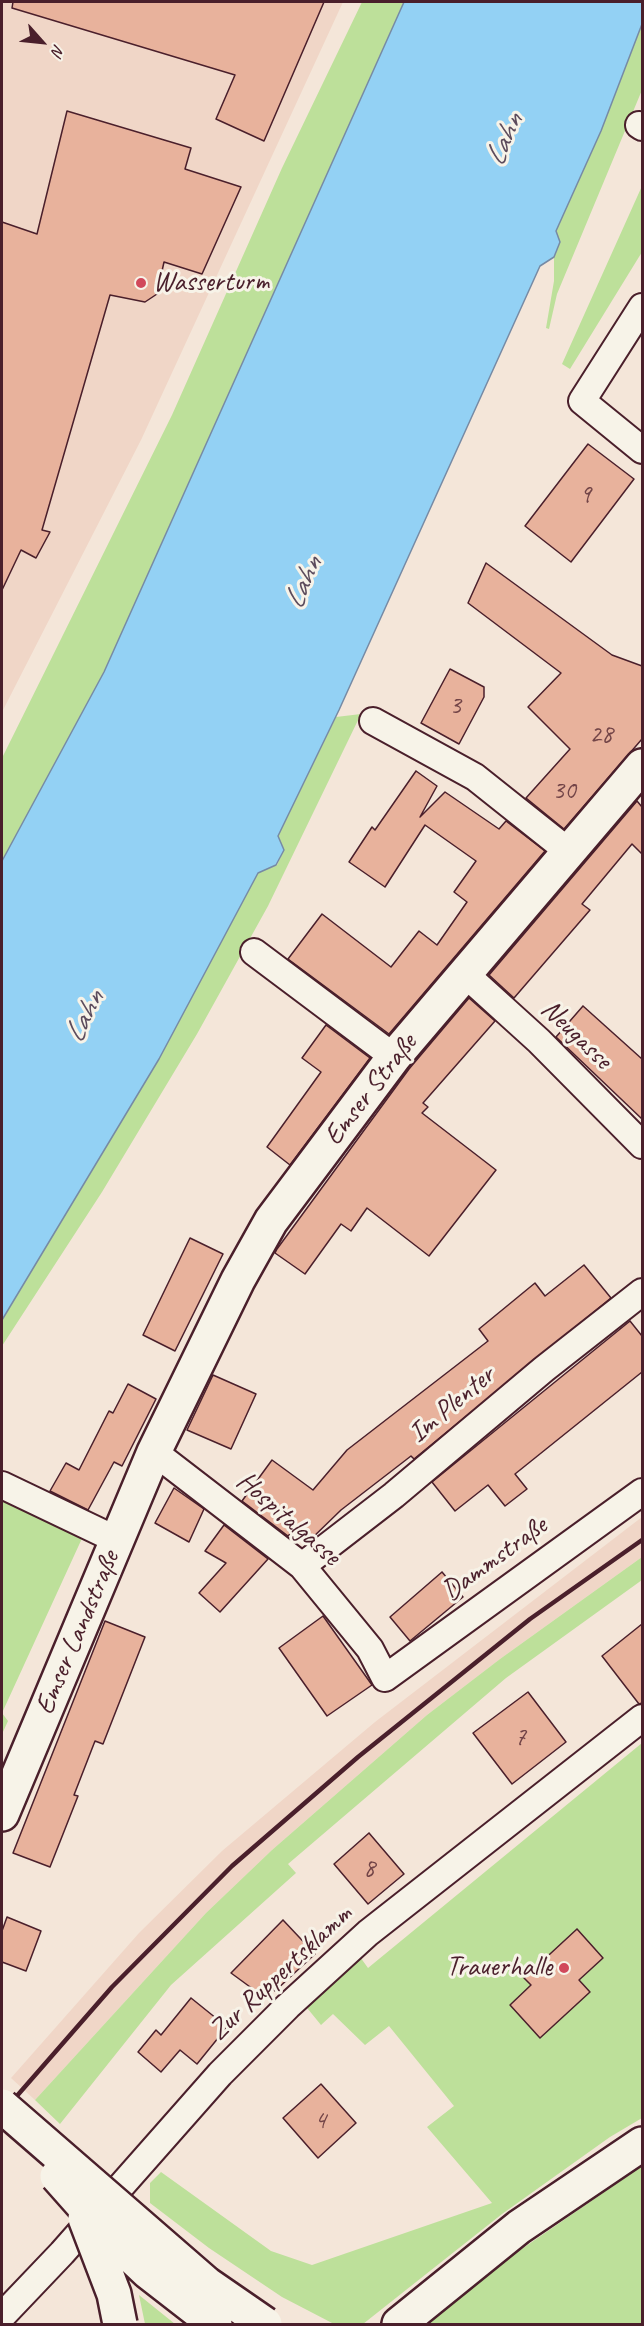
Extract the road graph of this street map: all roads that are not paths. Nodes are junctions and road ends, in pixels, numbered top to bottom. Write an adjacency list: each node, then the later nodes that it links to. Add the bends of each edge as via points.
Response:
1 (642, 307): 2 (street, via 582,401)
2 (642, 450)
3 (372, 722): 5 (street, via 475,777)
4 (642, 766): 5 (main road, Emser Straße)
5 (568, 851): 7 (main road, Emser Straße)
6 (254, 952): 8 (street)
7 (464, 974): 8 (main road, Emser Straße); 9 (street, Neugasse, via 539,1041)
8 (394, 1058): 11 (main road, Emser Straße, via 271,1221)
9 (642, 1145)
10 (642, 1292): 15 (street, Im Plenter, via 394,1496)
11 (154, 1452): 14 (main road, Emser Landstraße); 15 (street, Hospitalgasse)
12 (2, 1485): 14 (street)
13 (642, 1492): 16 (street, Dammstraße)
14 (117, 1540): 18 (main road, Emser Landstraße)
15 (302, 1566): 16 (street, Hospitalgasse, via 370,1649)
16 (386, 1678)
17 (642, 1718): 22 (street, Zur Ruppertsklamm, via 368,1933 288,2006 219,2074)
18 (2, 1814)
19 (2, 2108): 21 (main road, bridge); 25 (main road, bridge, via 207,2284)
20 (642, 2144): 26 (main road, via 519,2227)
21 (78, 2202): 23 (main road, bridge, via 114,2294); 24 (main road, bridge, via 148,2272)
22 (2, 2316)
23 (120, 2325)
24 (215, 2325)
25 (265, 2325)
26 (399, 2325)

